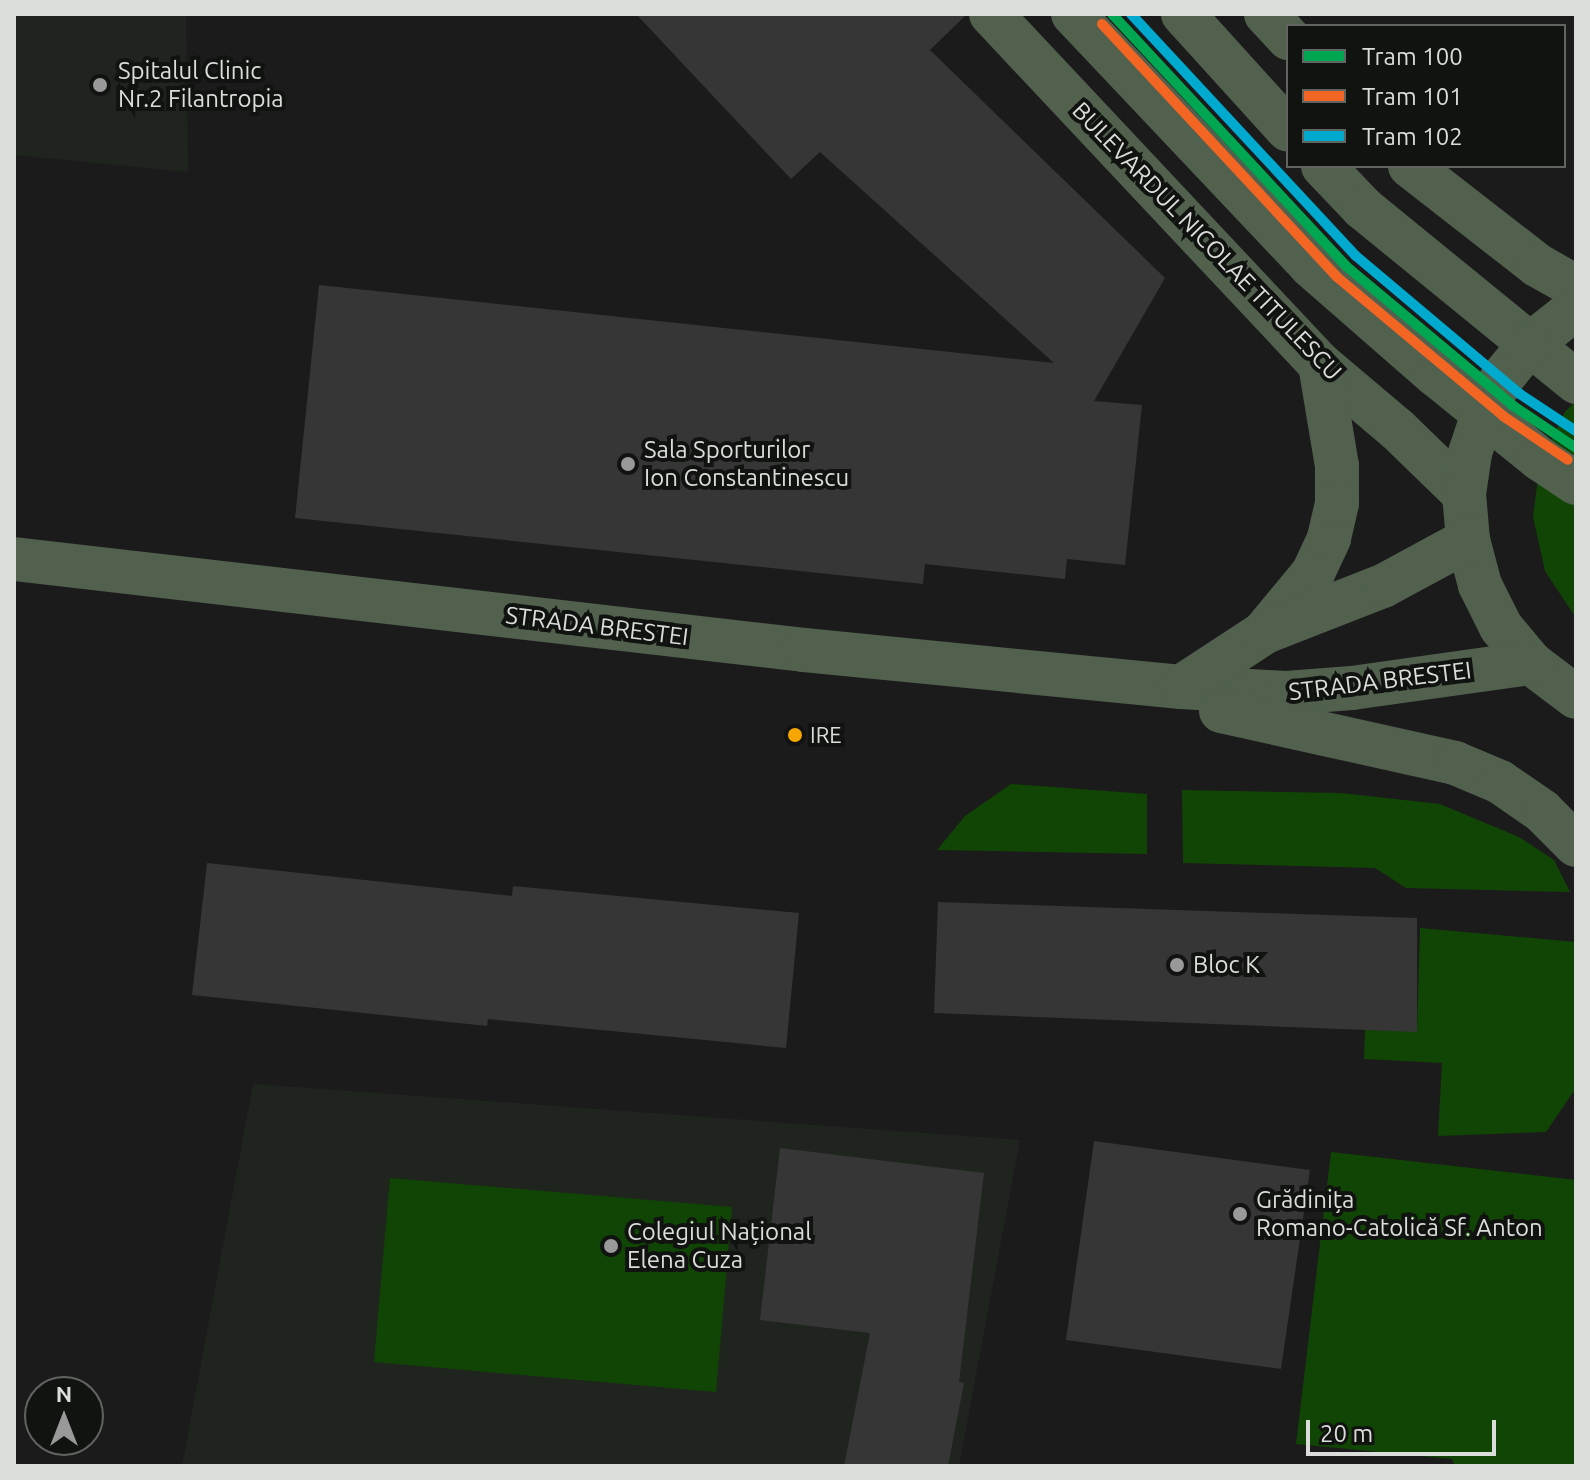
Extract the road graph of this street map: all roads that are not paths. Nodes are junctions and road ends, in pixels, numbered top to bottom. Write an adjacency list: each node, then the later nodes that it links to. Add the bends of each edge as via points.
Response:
1 (991, 14): 11 (main road, BULEVARDUL NICOLAE TITULESCU)
2 (1073, 14): 13 (main road, via 1311,266 1540,459)
3 (1183, 14): 6 (main road)
4 (1266, 14): 5 (main road)
5 (1286, 36)
6 (1286, 128)
7 (1325, 168): 12 (main road, via 1363,208)
8 (1413, 168): 9 (main road, via 1537,265)
9 (1576, 287)
10 (1576, 308): 14 (main road, via 1528,346 1502,378 1470,453)
11 (1320, 364): 14 (main road, BULEVARDUL NICOLAE TITULESCU); 17 (main road, via 1337,466 1334,514 1313,573)
12 (1576, 382)
13 (1576, 483)
14 (1464, 494): 15 (main road)
15 (1468, 540): 17 (main road, via 1383,586); 18 (main road, via 1480,585 1501,627)
16 (14, 559): 19 (main road, STRADA BRESTEI, via 804,650)
17 (1265, 632): 19 (main road)
18 (1531, 663): 19 (main road, STRADA BRESTEI, via 1286,693); 20 (main road)
19 (1181, 687): 21 (main road, via 1227,714 1455,763 1500,782 1542,811)
20 (1576, 697)
21 (1576, 845)

